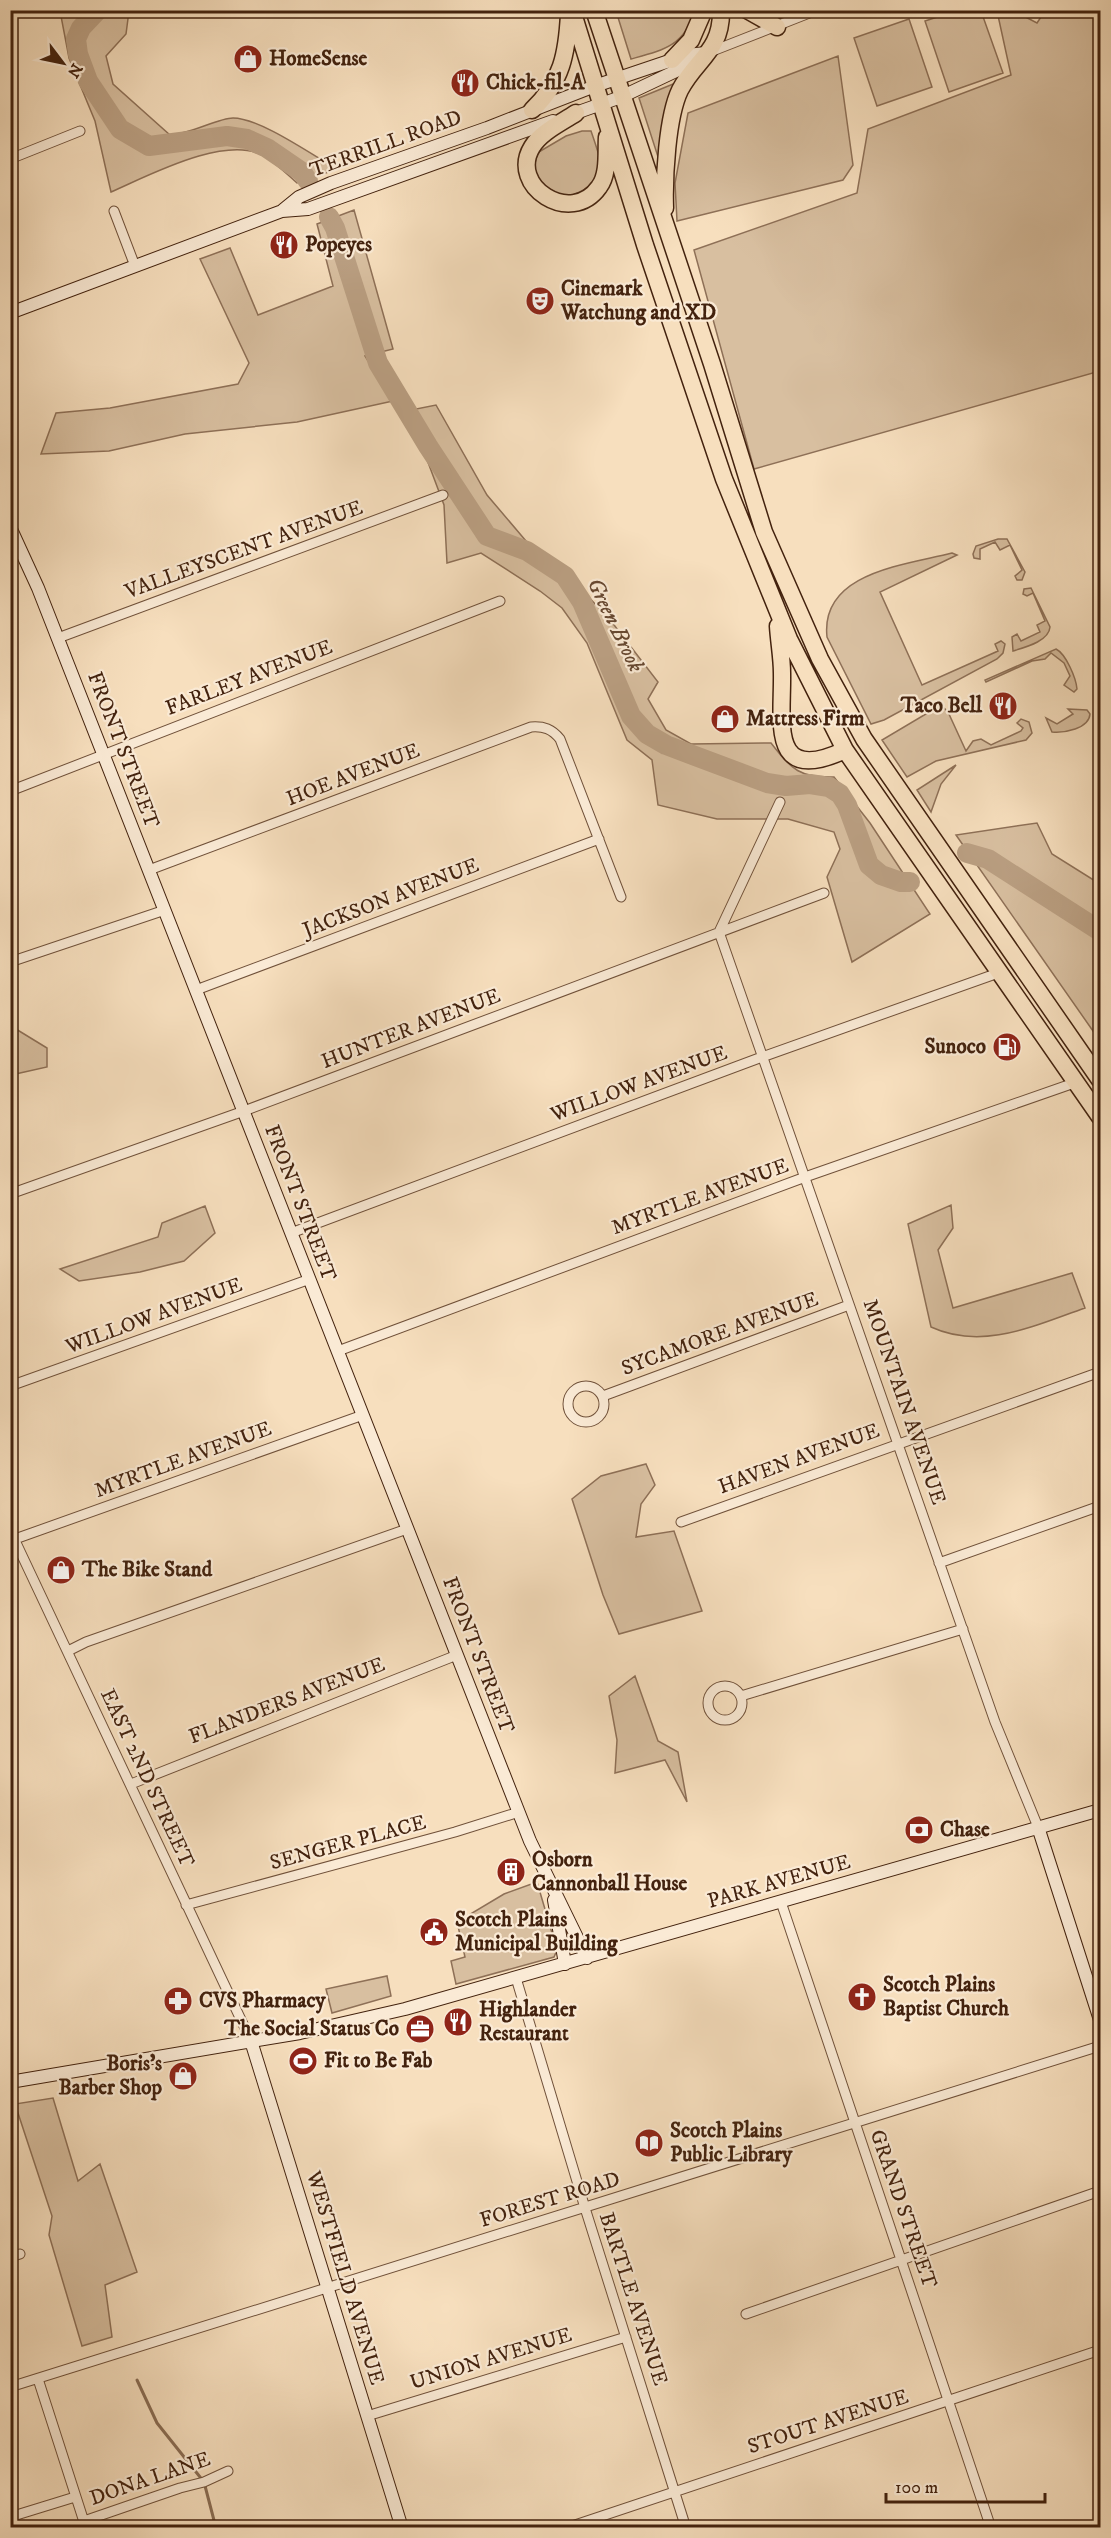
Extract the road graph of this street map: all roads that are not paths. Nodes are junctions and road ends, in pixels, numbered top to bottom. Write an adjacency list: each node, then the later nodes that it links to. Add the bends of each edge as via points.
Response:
1 (571, 10): 11 (highway); 14 (highway, via 564,64 548,94)
2 (704, 10): 9 (highway, via 691,40)
3 (721, 10): 8 (highway)
4 (747, 10): 7 (highway)
5 (816, 10): 7 (street, TERRILL ROAD)
6 (599, 15): 10 (highway)
7 (777, 27): 8 (street, TERRILL ROAD)
8 (711, 52): 9 (street, TERRILL ROAD); 12 (street, TERRILL ROAD); 21 (highway, via 689,76 676,100 665,169)
9 (672, 60): 10 (street, TERRILL ROAD)
10 (616, 79): 11 (street, TERRILL ROAD); 12 (highway)
11 (595, 86): 13 (highway); 14 (street, TERRILL ROAD)
12 (621, 97): 13 (street, TERRILL ROAD); 21 (highway)
13 (601, 105): 15 (street, TERRILL ROAD); 16 (highway)
14 (532, 110): 20 (street, TERRILL ROAD, via 332,183 299,197)
15 (576, 113): 16 (highway, via 540,138 529,152 532,184 550,201 570,204 599,187); 20 (street, TERRILL ROAD, via 434,166 308,208)
16 (608, 127): 27 (highway, via 724,479)
17 (80, 131): 18 (street)
18 (10, 159)
19 (114, 211): 22 (street)
20 (282, 211): 22 (street, TERRILL ROAD)
21 (666, 227): 43 (highway, via 764,532 820,659 851,717 894,782)
22 (135, 266): 23 (street, TERRILL ROAD)
23 (10, 313)
24 (443, 495): 28 (street, VALLEYSCENT AVENUE)
25 (10, 527): 28 (street, FRONT STREET)
26 (500, 601): 30 (street, FARLEY AVENUE)
27 (777, 610): 29 (highway); 29 (highway, via 782,674 780,724 788,747 806,761 826,759)
28 (58, 638): 30 (street, FRONT STREET)
29 (845, 750): 40 (highway)
30 (103, 754): 31 (street, FARLEY AVENUE); 34 (street, FRONT STREET)
31 (10, 791)
32 (780, 802): 38 (street)
33 (599, 839): 34 (street, HOE AVENUE, via 563,747 554,733 540,726); 36 (street); 41 (street, JACKSON AVENUE)
34 (149, 870): 37 (street, FRONT STREET)
35 (824, 893): 38 (street, HUNTER AVENUE)
36 (621, 897)
37 (165, 910): 39 (street); 41 (street, FRONT STREET)
38 (719, 932): 42 (street, MOUNTAIN AVENUE); 45 (street, HUNTER AVENUE)
39 (10, 962)
40 (1001, 972): 42 (street, WILLOW AVENUE); 44 (highway)
41 (196, 990): 45 (street, FRONT STREET)
42 (762, 1057): 47 (street, MOUNTAIN AVENUE); 49 (street, WILLOW AVENUE)
43 (1101, 1080)
44 (1077, 1082): 46 (highway); 47 (street, MYRTLE AVENUE)
45 (244, 1112): 48 (street, HUNTER AVENUE); 49 (street, FRONT STREET)
46 (1101, 1117)
47 (804, 1177): 51 (street, MOUNTAIN AVENUE); 52 (street, MYRTLE AVENUE)
48 (10, 1194)
49 (291, 1233): 50 (street, FRONT STREET)
50 (310, 1280): 52 (street, FRONT STREET); 54 (street, WILLOW AVENUE)
51 (849, 1305): 55 (street, SYCAMORE AVENUE); 57 (street, MOUNTAIN AVENUE)
52 (338, 1351): 56 (street, FRONT STREET)
53 (1101, 1372): 57 (street, HAVEN AVENUE)
54 (10, 1386)
55 (603, 1396)
56 (363, 1415): 60 (street, FRONT STREET); 61 (street, MYRTLE AVENUE)
57 (897, 1443): 59 (street, HAVEN AVENUE); 62 (street, MOUNTAIN AVENUE)
58 (1101, 1506): 62 (street)
59 (681, 1522)
60 (408, 1529): 64 (street); 65 (street, FRONT STREET)
61 (13, 1534): 64 (street, EAST 2ND STREET)
62 (939, 1563): 63 (street, MOUNTAIN AVENUE)
63 (963, 1629): 66 (street); 70 (street, MOUNTAIN AVENUE)
64 (68, 1651): 67 (street, EAST 2ND STREET)
65 (457, 1655): 67 (street, FLANDERS AVENUE); 69 (street, FRONT STREET)
66 (741, 1696)
67 (131, 1784): 73 (street, EAST 2ND STREET)
68 (1098, 1810): 70 (street, PARK AVENUE)
69 (519, 1812): 71 (street, FRONT STREET); 73 (street, SENGER PLACE)
70 (1038, 1827): 72 (street, PARK AVENUE); 77 (street, MOUNTAIN AVENUE)
71 (553, 1893): 74 (street, FRONT STREET); 75 (street, FRONT STREET)
72 (782, 1902): 74 (street, PARK AVENUE); 81 (street, GRAND STREET)
73 (186, 1905): 78 (street, EAST 2ND STREET)
74 (587, 1958): 75 (street, PARK AVENUE)
75 (565, 1964): 76 (street, PARK AVENUE)
76 (516, 1978): 78 (street, PARK AVENUE, via 337,2026); 83 (street, BARTLE AVENUE)
77 (1101, 2020)
78 (251, 2041): 80 (street, PARK AVENUE); 85 (street, WESTFIELD AVENUE)
79 (1101, 2046): 81 (street, FOREST ROAD)
80 (10, 2082)
81 (855, 2123): 83 (street, FOREST ROAD); 84 (street, GRAND STREET)
82 (1101, 2191): 84 (street)
83 (585, 2208): 85 (street, FOREST ROAD); 87 (street, BARTLE AVENUE)
84 (901, 2260): 86 (street); 91 (street, GRAND STREET)
85 (328, 2289): 89 (street, FOREST ROAD); 92 (street, WESTFIELD AVENUE)
86 (746, 2314)
87 (626, 2337): 92 (street, UNION AVENUE); 94 (street, BARTLE AVENUE)
88 (1101, 2350): 91 (street, STOUT AVENUE)
89 (38, 2379): 90 (street, FOREST ROAD); 95 (street)
90 (10, 2387)
91 (949, 2402): 94 (street, STOUT AVENUE); 101 (street, GRAND STREET)
92 (367, 2416): 98 (street, WESTFIELD AVENUE)
93 (228, 2471): 97 (street, DONA LANE)
94 (675, 2492): 99 (street, STOUT AVENUE); 100 (street, BARTLE AVENUE)
95 (75, 2496): 96 (street); 97 (street)
96 (10, 2517)
97 (85, 2524)
98 (402, 2528)
99 (566, 2528)
100 (686, 2528)
101 (991, 2528)

